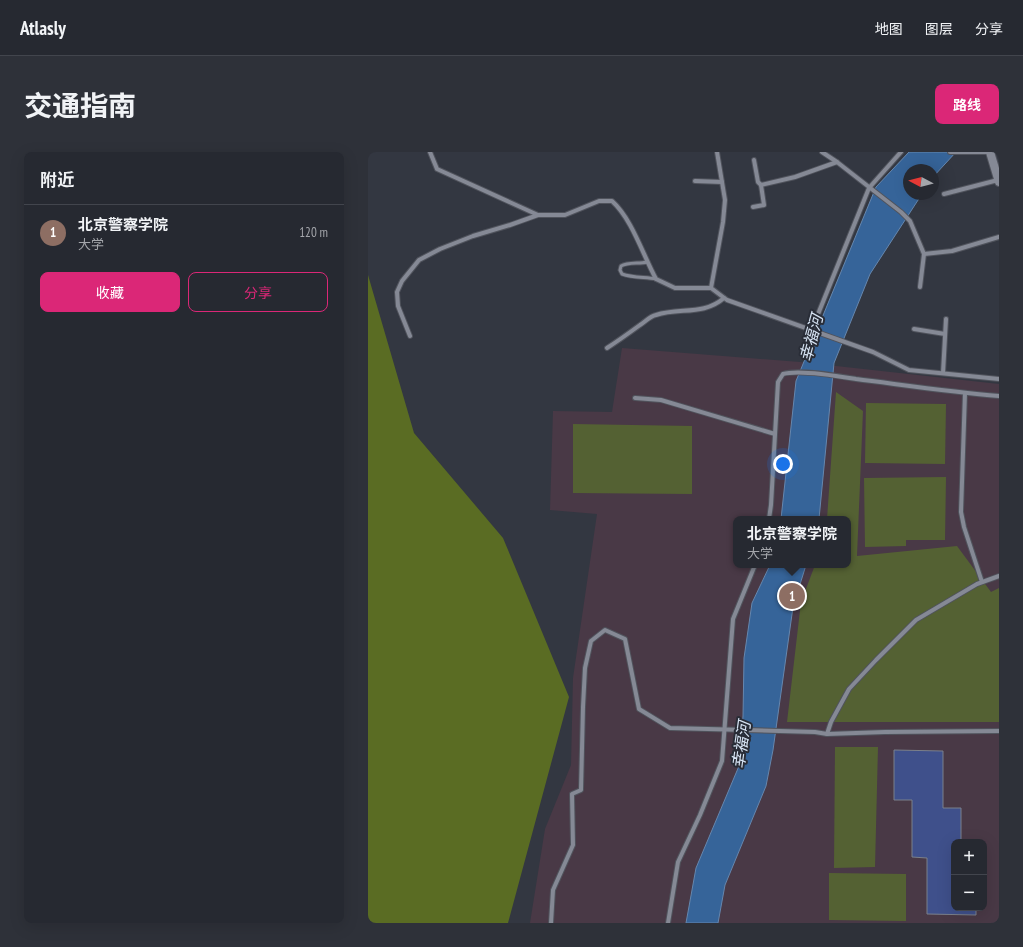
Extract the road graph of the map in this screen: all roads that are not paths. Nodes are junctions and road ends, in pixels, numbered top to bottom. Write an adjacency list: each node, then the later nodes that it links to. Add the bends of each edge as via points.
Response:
1 (430, 152): 17 (street, via 437,170)
2 (717, 152): 12 (street)
3 (822, 152): 8 (street)
4 (901, 152): 14 (street)
5 (950, 152): 6 (street)
6 (990, 152): 9 (street)
7 (754, 160): 13 (street, via 758,182)
8 (837, 162): 13 (street, via 795,177); 14 (street)
9 (996, 162): 11 (street)
10 (695, 181): 12 (street)
11 (999, 181): 15 (street)
12 (722, 182): 23 (street, via 725,200 723,222)
13 (761, 185): 16 (street, via 764,205)
14 (869, 188): 19 (street, via 910,221); 26 (street)
15 (944, 194)
16 (753, 207)
17 (538, 215): 20 (street, via 565,215 599,201 612,201 619,208 638,241); 29 (street, via 473,236 419,260 402,281 397,292 398,306)
18 (999, 237): 19 (street, via 952,251)
19 (924, 254): 22 (street)
20 (647, 262): 21 (street); 21 (lane, via 626,263 620,270 627,276)
21 (656, 279): 23 (street, via 675,288)
22 (920, 287)
23 (711, 288): 24 (street)
24 (724, 298): 26 (street); 30 (street, via 709,308 654,315)
25 (946, 319): 28 (street)
26 (813, 330): 31 (street, via 878,353 909,370)
27 (914, 330): 28 (street)
28 (945, 334): 31 (street)
29 (410, 336)
30 (607, 348)
31 (943, 373): 32 (street)
32 (999, 379)
33 (966, 393): 34 (street); 36 (street, via 840,376 783,374 778,382); 40 (street, via 961,512)
34 (999, 396)
35 (635, 398): 36 (street, via 661,400)
36 (775, 434): 37 (street)
37 (769, 516)
38 (754, 568): 41 (street, via 732,619)
39 (999, 576): 40 (street)
40 (982, 582): 43 (street, via 916,620 849,689)
41 (724, 730): 43 (street); 44 (street, via 670,728 639,709 625,639 605,630 591,641 585,668 581,790 572,794 573,846 553,890); 45 (street, via 722,761 678,862)
42 (999, 731): 43 (street)
43 (827, 734)
44 (551, 923)
45 (668, 923)

